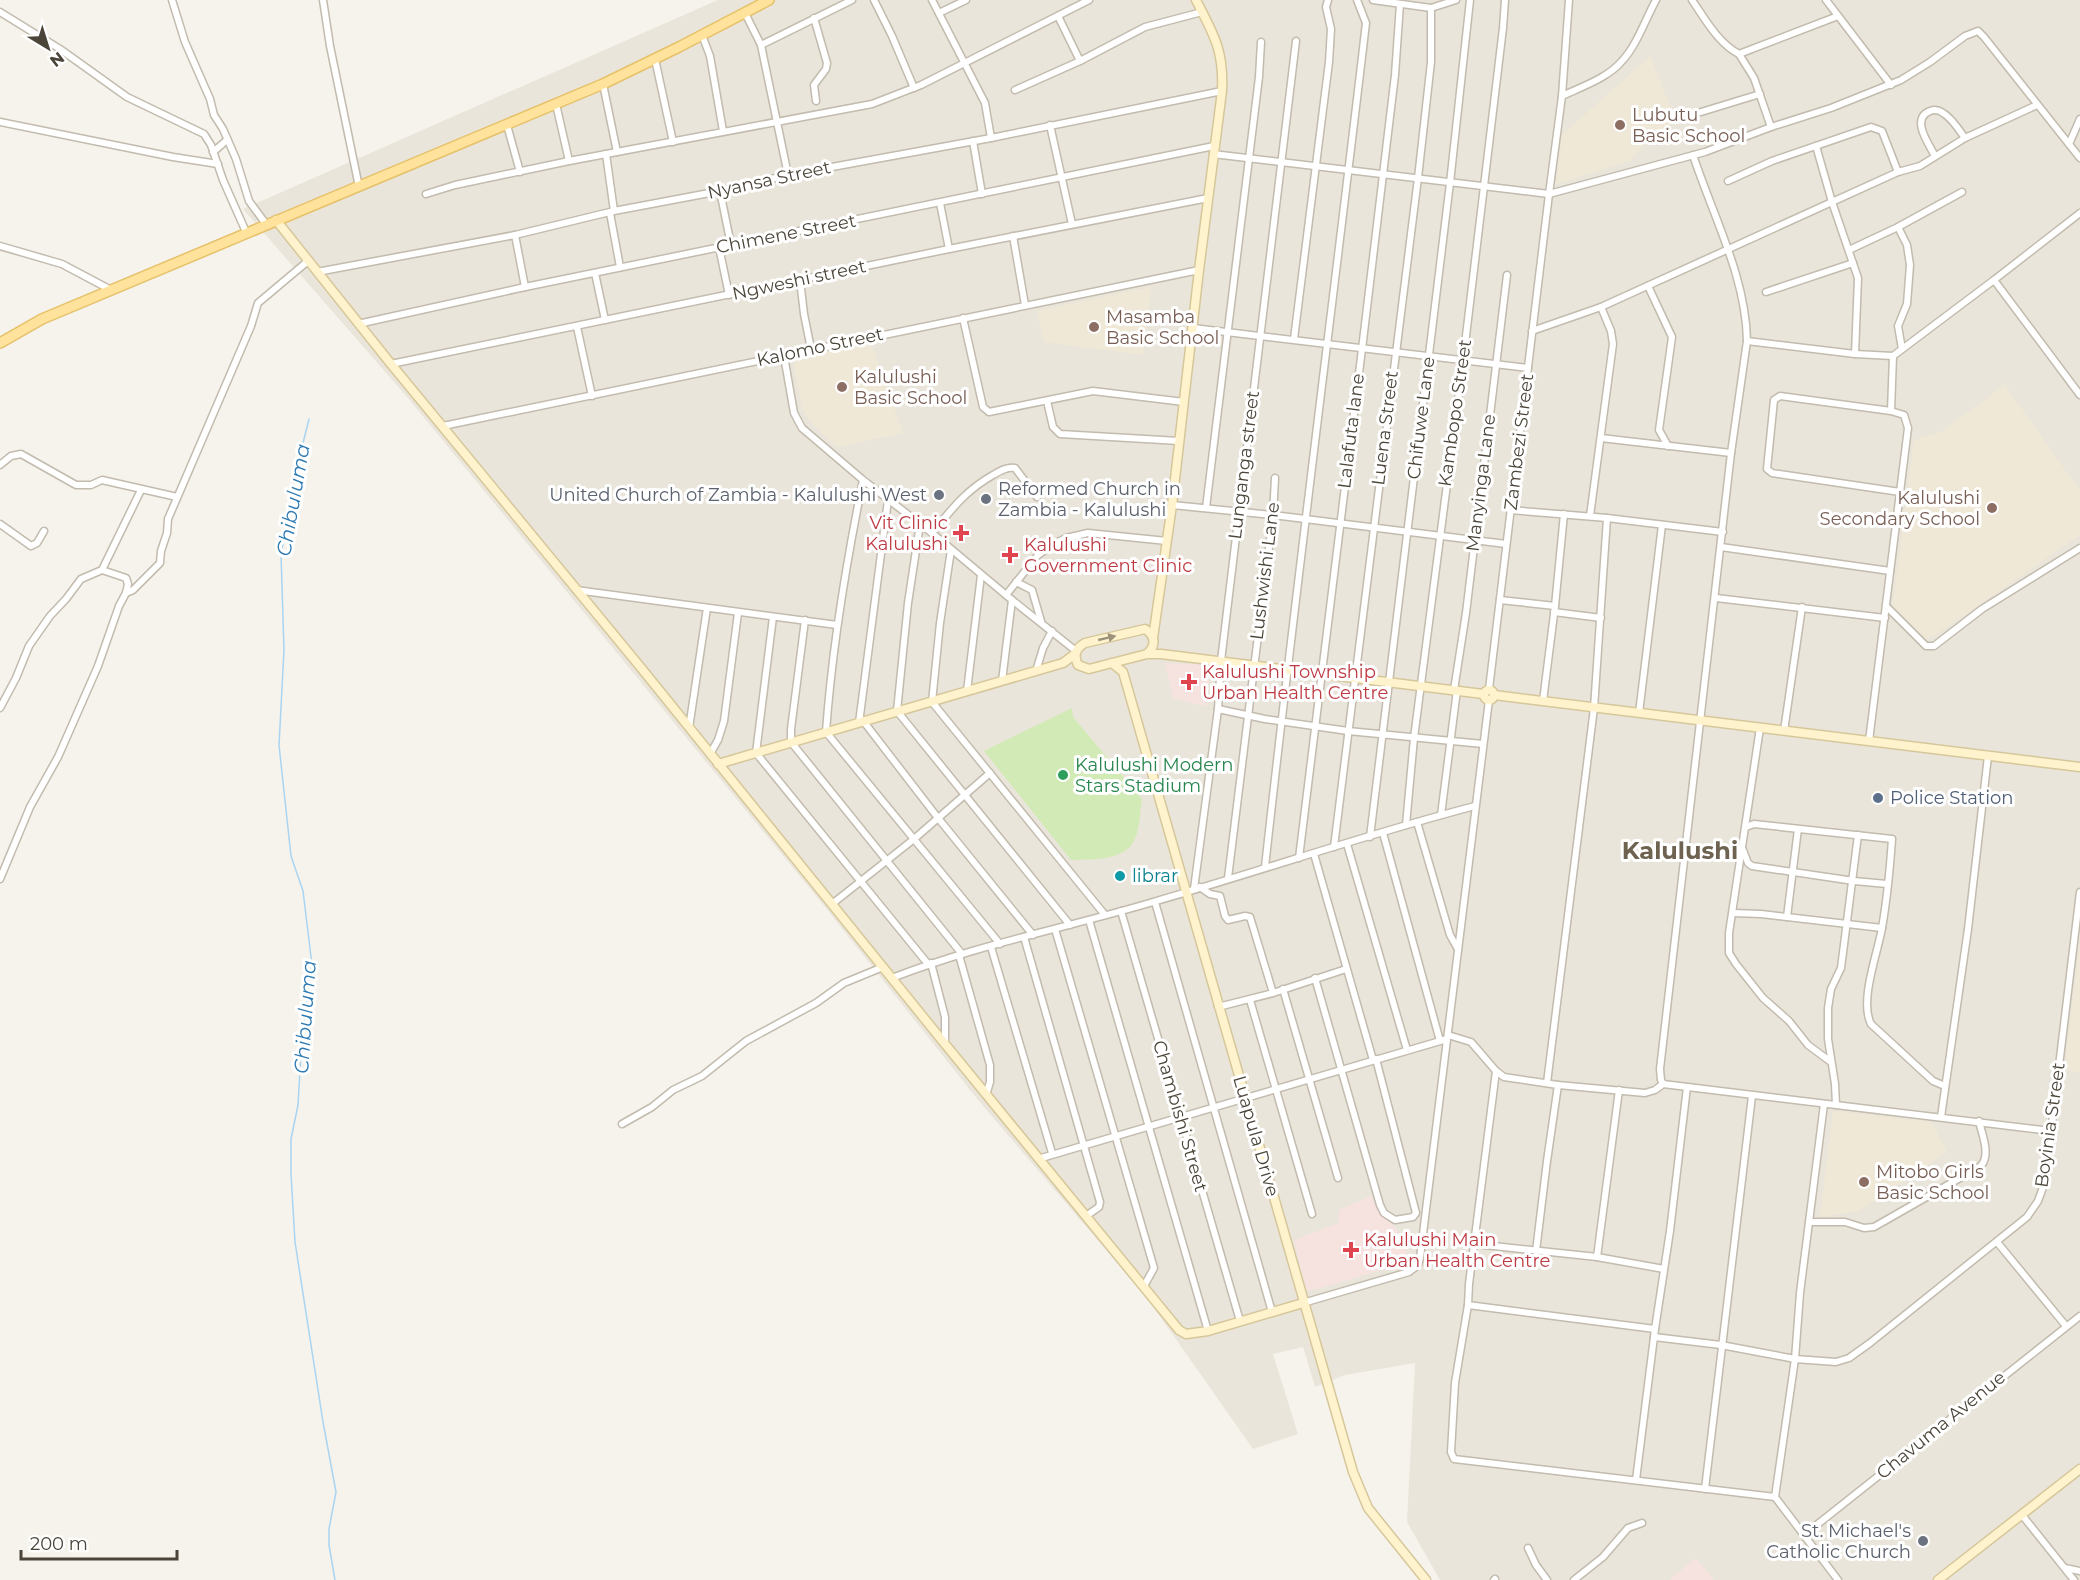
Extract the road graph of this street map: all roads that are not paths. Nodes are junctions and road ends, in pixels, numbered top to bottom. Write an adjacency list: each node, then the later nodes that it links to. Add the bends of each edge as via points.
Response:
1 (172, 0): 57 (street, via 185,42)
2 (323, 0): 83 (street)
3 (769, 0): 24 (main road)
4 (852, 0): 28 (street)
5 (874, 0): 39 (street)
6 (932, 0): 25 (street)
7 (966, 0): 25 (street)
8 (1089, 0): 26 (street)
9 (1328, 0): 73 (street, via 1329,62)
10 (1357, 0): 74 (street, via 1366,23)
11 (1373, 0): 20 (street)
12 (1456, 0): 21 (street)
13 (1470, 0): 82 (street, Chifuwe Lane)
14 (1505, 0): 84 (street, Kambopo Street)
15 (1569, 0): 43 (street, Zambezi Street)
16 (1656, 0): 43 (street, via 1621,63)
17 (1692, 0): 33 (street, via 1718,36)
18 (1826, 0): 27 (street)
19 (1199, 1): 23 (street)
20 (1400, 4): 21 (street); 77 (street, Lalafuta lane)
21 (1431, 8): 80 (street, Luena Street, via 1431,62)
22 (0, 12): 63 (street, via 127,97 204,134)
23 (1202, 12): 35 (street, via 1145,27); 41 (street, via 1219,46)
24 (745, 13): 29 (main road); 32 (street)
25 (939, 14): 36 (street)
26 (1058, 16): 35 (street); 36 (street)
27 (1838, 16): 33 (street); 38 (street)
28 (814, 18): 32 (street); 44 (street, via 827,63 814,85)
29 (702, 35): 34 (main road); 54 (street, via 710,56)
30 (1296, 41): 71 (street, Lunganga street)
31 (1261, 42): 68 (street)
32 (761, 45): 50 (street)
33 (1739, 54): 42 (street)
34 (655, 59): 37 (main road); 59 (street)
35 (1080, 61): 40 (street)
36 (965, 62): 39 (street); 55 (street, via 985,103)
37 (603, 84): 45 (main road); 64 (street)
38 (1891, 85): 46 (street, via 1978,31); 53 (street)
39 (914, 88): 50 (street, via 868,105)
40 (1015, 90)
41 (1222, 92): 52 (street, Nyansa Street); 62 (street)
42 (1760, 94): 47 (street); 53 (street)
43 (1562, 96): 89 (street, Zambezi Street)
44 (816, 101)
45 (555, 104): 51 (main road); 70 (street)
46 (2037, 105): 56 (street); 60 (street)
47 (1701, 112)
48 (2080, 119): 60 (street)
49 (0, 122): 72 (street)
50 (778, 122): 54 (street); 78 (street)
51 (507, 125): 75 (street); 83 (main road)
52 (1050, 125): 55 (street, Nyansa Street); 79 (street)
53 (1771, 126): 66 (street)
54 (723, 131): 59 (street)
55 (991, 138): 58 (street, Nyansa Street)
56 (1965, 138): 67 (street); 67 (street, via 1942,112 1926,113 1921,126)
57 (227, 140): 63 (street); 96 (street, via 249,201)
58 (973, 141): 78 (street, Nyansa Street); 88 (street)
59 (673, 142): 64 (street)
60 (2069, 144): 69 (street)
61 (1816, 146): 76 (street, via 1878,128); 81 (street); 91 (street)
62 (1214, 150): 68 (street); 79 (street, Chimene Street); 90 (street)
63 (213, 152): 72 (street)
64 (617, 152): 65 (street)
65 (606, 154): 70 (street); 93 (street)
66 (1693, 155): 89 (street); 106 (street)
67 (1935, 156): 76 (street)
68 (1248, 158): 71 (street); 130 (street)
69 (2080, 158)
70 (569, 161): 75 (street)
71 (1282, 163): 73 (street); 131 (street, Lunganga street)
72 (218, 164): 99 (street)
73 (1315, 167): 74 (street); 132 (street)
74 (1348, 171): 77 (street); 135 (street)
75 (520, 172): 87 (street)
76 (1898, 172): 91 (street)
77 (1382, 174): 80 (street); 137 (street, Lalafuta lane)
78 (788, 175): 85 (street, Nyansa Street)
79 (1063, 178): 88 (street, Chimene Street); 97 (street)
80 (1418, 178): 82 (street); 139 (street, Luena Street)
81 (1728, 181)
82 (1450, 183): 84 (street); 143 (street, Chifuwe Lane)
83 (359, 187): 95 (main road)
84 (1483, 187): 89 (street); 144 (street, Kambopo Street)
85 (720, 191): 93 (street, Nyansa Street); 102 (street)
86 (1962, 192): 98 (street)
87 (426, 194)
88 (982, 194): 92 (street, Chimene Street)
89 (1549, 194): 129 (street, Zambezi Street)
90 (1208, 198): 97 (street, Ngweshi street); 111 (street)
91 (1832, 202): 106 (street); 107 (street)
92 (940, 203): 102 (street, Chimene Street); 105 (street)
93 (612, 212): 100 (street, Nyansa Street); 110 (street)
94 (2080, 213): 116 (street)
95 (276, 220): 96 (main road); 108 (street)
96 (266, 224): 99 (main road)
97 (1072, 224): 101 (street, Ngweshi street)
98 (1898, 227): 107 (street); 138 (street, via 1907,245 1910,265 1907,304 1898,326)
99 (246, 232): 119 (main road)
100 (515, 235): 112 (street, Nyansa Street); 118 (street)
101 (1013, 236): 105 (street, Ngweshi street); 122 (street)
102 (730, 245): 104 (street, Chimene Street)
103 (0, 246): 119 (street, via 62,264)
104 (719, 247): 110 (street, Chimene Street); 121 (street)
105 (949, 249): 115 (street, Ngweshi street)
106 (1727, 249): 117 (street); 133 (street, via 1743,301)
107 (1849, 250): 109 (street)
108 (308, 261): 112 (street); 163 (street, via 258,303)
109 (1853, 263): 120 (street); 140 (street, via 1859,284)
110 (620, 267): 113 (street, Chimene Street)
111 (1199, 270): 122 (street, Kalomo Street); 128 (street)
112 (317, 272): 126 (street)
113 (595, 273): 118 (street, Chimene Street); 125 (street)
114 (1507, 275): 146 (street, Manyinga Lane)
115 (800, 280): 121 (street, Ngweshi street); 136 (street)
116 (1994, 280): 138 (street); 148 (street)
117 (1648, 286): 123 (street); 156 (street, via 1672,338 1659,430)
118 (525, 287): 126 (street, Chimene Street)
119 (111, 290): 134 (main road, via 42,319)
120 (1766, 292)
121 (729, 295): 125 (street, Ngweshi street)
122 (1025, 305): 124 (street, Kalomo Street)
123 (1601, 307): 129 (street); 154 (street, via 1613,344)
124 (963, 318): 136 (street, Kalomo Street); 150 (street, via 985,410)
125 (605, 320): 127 (street, Ngweshi street)
126 (358, 324): 145 (street)
127 (577, 327): 145 (street, Ngweshi street); 149 (street)
128 (1192, 328): 130 (street); 151 (street)
129 (1532, 331): 147 (street, Zambezi Street)
130 (1226, 332): 131 (street); 167 (street)
131 (1260, 336): 132 (street); 169 (street, Lunganga street)
132 (1294, 339): 135 (street)
133 (1746, 341): 140 (street); 157 (street)
134 (0, 343)
135 (1328, 344): 137 (street); 174 (street)
136 (811, 349): 141 (street, Kalomo Street)
137 (1362, 349): 139 (street); 177 (street, Lalafuta lane)
138 (1902, 349): 142 (street)
139 (1395, 352): 143 (street); 179 (street, Luena Street)
140 (1855, 354): 142 (street)
141 (784, 356): 149 (street, Kalomo Street); 160 (street, via 794,413 802,428)
142 (1893, 356): 152 (street)
143 (1428, 357): 144 (street); 181 (street, Chifuwe Lane)
144 (1463, 361): 146 (street); 184 (street, Kambopo Street)
145 (391, 364): 153 (street)
146 (1496, 365): 147 (street); 185 (street, Manyinga Lane)
147 (1528, 368): 168 (street, Zambezi Street)
148 (2080, 395)
149 (592, 396): 153 (street, Kalomo Street)
150 (1047, 401): 151 (street, via 1094,391); 155 (street, via 1053,427 1060,434)
151 (1184, 402): 155 (street)
152 (1891, 411): 162 (street, via 1904,415 1907,423); 162 (street, via 1780,396 1774,400 1767,469 1772,473)
153 (442, 426): 195 (street)
154 (1601, 438): 156 (street); 172 (street)
155 (1179, 441): 166 (street)
156 (1668, 446): 157 (street)
157 (1731, 453): 182 (street)
158 (0, 465): 161 (street, via 21,454 76,485 102,480)
159 (1275, 478): 170 (street, Lushwishi Lane)
160 (863, 480): 165 (street); 212 (street)
161 (141, 490): 163 (street); 191 (street)
162 (1900, 492): 192 (street)
163 (177, 497): 196 (street, via 167,522 160,563 134,590)
164 (1037, 497): 183 (street, via 1015,468 1008,467 966,493)
165 (888, 500): 176 (street); 246 (street)
166 (1172, 505): 167 (street); 186 (street)
167 (1206, 508): 169 (street)
168 (1510, 510): 171 (street); 187 (street, Zambezi Street)
169 (1239, 511): 170 (street); 220 (street, Lunganga street)
170 (1273, 514): 174 (street); 223 (street, Lushwishi Lane)
171 (1564, 514): 172 (street); 204 (street)
172 (1590, 516): 173 (street)
173 (1607, 518): 178 (street); 208 (street)
174 (1306, 519): 177 (street); 225 (street)
175 (0, 524): 180 (street, via 31,546)
176 (920, 524): 183 (street); 241 (street)
177 (1339, 524): 179 (street); 228 (street, Lalafuta lane)
178 (1662, 525): 182 (street); 242 (street)
179 (1373, 528): 181 (street); 229 (street, Luena Street)
180 (44, 531)
181 (1407, 532): 184 (street); 231 (street, Chifuwe Lane)
182 (1723, 532): 188 (street)
183 (932, 533): 190 (street)
184 (1439, 536): 185 (street); 232 (street, Kambopo Street)
185 (1474, 541): 187 (street); 233 (street, Manyinga Lane)
186 (1167, 542): 194 (street, via 1080,534 1038,555); 207 (street)
187 (1506, 544): 200 (street, Zambezi Street)
188 (1721, 547): 192 (street); 198 (street)
189 (2080, 549): 201 (street, via 1982,609 1934,646 1926,646)
190 (951, 550): 193 (street); 237 (street)
191 (102, 570): 196 (street, via 126,578); 238 (street, via 81,579 50,616 29,646)
192 (1890, 571): 201 (street)
193 (981, 575): 197 (street); 234 (street)
194 (1016, 582): 197 (street); 211 (street, via 1032,590)
195 (576, 590): 203 (street); 248 (street)
196 (126, 593): 287 (street, via 98,666)
197 (1006, 595): 199 (street)
198 (1716, 597): 202 (street); 245 (street)
199 (1012, 600): 211 (street); 230 (street)
200 (1500, 600): 204 (street); 235 (street, Zambezi Street)
201 (1886, 606): 209 (street)
202 (1802, 607): 209 (street); 251 (street)
203 (707, 608): 205 (street); 248 (street)
204 (1554, 609): 208 (street); 236 (street)
205 (738, 613): 206 (street); 260 (street, via 724,721)
206 (773, 617): 210 (street); 259 (street)
207 (1157, 617): 213 (street); 215 (street)
208 (1601, 618): 239 (street)
209 (1885, 618): 256 (street)
210 (805, 620): 212 (street); 257 (street)
211 (1041, 622): 214 (street)
212 (837, 625): 252 (street)
213 (1145, 629): 215 (street); 216 (street, one-way to 213, via 1085,643)
214 (1052, 631): 216 (street); 226 (street)
215 (1153, 642): 217 (street); 218 (street)
216 (1076, 652): 221 (street); 224 (street)
217 (1147, 654): 218 (street); 219 (street)
218 (1161, 654): 220 (street)
219 (1129, 659): 222 (street); 227 (street)
220 (1221, 661): 223 (street); 240 (street, Lunganga street)
221 (1063, 663): 224 (street); 226 (street)
222 (1112, 663): 224 (street, via 1089,669); 227 (street)
223 (1254, 666): 225 (street); 243 (street, Lushwishi Lane)
224 (1081, 667)
225 (1287, 670): 228 (street); 244 (street)
226 (1036, 671): 230 (street)
227 (1123, 672): 293 (street, Luapula Drive)
228 (1321, 675): 229 (street); 247 (street, Lalafuta lane)
229 (1354, 678): 231 (street); 250 (street, Luena Street)
230 (1002, 681): 234 (street)
231 (1389, 682): 232 (street); 253 (street, Chifuwe Lane)
232 (1421, 686): 233 (street); 254 (street, Kambopo Street)
233 (1455, 690): 235 (street); 255 (street, Manyinga Lane)
234 (967, 691): 237 (street)
235 (1489, 695): 236 (street); 258 (street, Zambezi Street)
236 (1543, 701): 239 (street)
237 (932, 702): 241 (street); 264 (street)
238 (0, 708)
239 (1594, 708): 242 (street); 329 (street)
240 (1218, 709): 243 (street); 292 (street, Lunganga street)
241 (897, 711): 246 (street); 265 (street)
242 (1639, 713): 245 (street)
243 (1247, 716): 244 (street); 288 (street, Lushwishi Lane)
244 (1281, 720): 247 (street); 285 (street)
245 (1701, 721): 249 (street); 330 (street, via 1660,1069)
246 (861, 722): 252 (street); 269 (street)
247 (1315, 726): 250 (street); 283 (street, Lalafuta lane)
248 (689, 728): 260 (street)
249 (1760, 728): 251 (street); 267 (street)
250 (1348, 730): 253 (street); 280 (street, Luena Street)
251 (1784, 731): 256 (street)
252 (826, 732): 257 (street); 278 (street)
253 (1382, 733): 254 (street); 277 (street, Chifuwe Lane)
254 (1414, 738): 255 (street); 272 (street, Kambopo Street)
255 (1450, 741): 258 (street); 268 (street, Manyinga Lane)
256 (1869, 741): 261 (street)
257 (791, 742): 259 (street); 284 (street)
258 (1483, 744): 266 (street, Zambezi Street)
259 (756, 753): 262 (street); 289 (street)
260 (710, 754): 262 (street)
261 (1988, 756): 263 (street); 332 (street)
262 (718, 764): 296 (street)
263 (2080, 766)
264 (990, 773): 265 (street); 299 (street)
265 (964, 794): 269 (street); 303 (street)
266 (1475, 806): 268 (street); 310 (street, Zambezi Street)
267 (1748, 806): 271 (street); 273 (street)
268 (1441, 815): 270 (street)
269 (938, 818): 278 (street); 306 (street)
270 (1417, 822): 272 (street); 310 (street, via 1450,935)
271 (1760, 824): 273 (street); 274 (street)
272 (1406, 825): 275 (street)
273 (1746, 827): 281 (street)
274 (1798, 829): 276 (street); 286 (street)
275 (1383, 833): 277 (street); 321 (street)
276 (1858, 835): 290 (street); 291 (street, via 1892,839)
277 (1370, 837): 279 (street)
278 (914, 839): 284 (street); 308 (street)
279 (1347, 844): 280 (street); 323 (street)
280 (1334, 847): 282 (street)
281 (1743, 848): 286 (street, via 1750,865); 298 (street)
282 (1314, 854): 283 (street); 314 (street)
283 (1299, 858): 285 (street)
284 (887, 860): 289 (street); 311 (street)
285 (1265, 867): 288 (street)
286 (1793, 872): 290 (street); 300 (street)
287 (0, 879)
288 (1228, 879): 292 (street)
289 (861, 880): 296 (street); 312 (street)
290 (1854, 881): 291 (street); 302 (street)
291 (1887, 884): 304 (street)
292 (1197, 888): 293 (street); 318 (street, via 1220,896 1228,921 1250,917)
293 (1185, 892): 295 (street); 320 (street, Luapula Drive)
294 (2080, 892): 347 (street, Boyinia Street)
295 (1155, 902): 297 (street); 341 (street)
296 (832, 904): 313 (street)
297 (1121, 911): 299 (street); 342 (street, Chambishi Street)
298 (1733, 913): 300 (street); 325 (street, via 1730,956 1763,998 1819,1056)
299 (1105, 915): 301 (street)
300 (1787, 917): 302 (street)
301 (1089, 920): 303 (street); 346 (street)
302 (1848, 924): 304 (street); 325 (street, via 1841,968 1829,1000)
303 (1070, 925): 305 (street)
304 (1882, 928): 332 (street, via 1868,993 1868,1018 1933,1081)
305 (1055, 929): 306 (street); 348 (street)
306 (1033, 935): 307 (street)
307 (1024, 937): 308 (street); 349 (street)
308 (1000, 944): 309 (street)
309 (991, 946): 311 (street); 350 (street)
310 (1458, 949): 321 (street, Zambezi Street)
311 (961, 954): 312 (street); 336 (street, via 990,1065)
312 (930, 964): 315 (street); 322 (street, via 945,1017)
313 (883, 967): 315 (street); 345 (street, via 844,983 746,1041 702,1076 672,1090)
314 (1347, 969): 316 (street); 324 (street)
315 (892, 978): 322 (street)
316 (1315, 978): 317 (street); 326 (street)
317 (1283, 989): 318 (street); 328 (street)
318 (1273, 993): 319 (street)
319 (1250, 1000): 320 (street); 335 (street)
320 (1218, 1007): 338 (street, Luapula Drive)
321 (1445, 1038): 323 (street); 327 (street, via 1471,1042); 356 (street, Zambezi Street)
322 (945, 1044): 336 (street)
323 (1407, 1050): 324 (street)
324 (1375, 1060): 326 (street); 354 (street)
325 (1831, 1062): 340 (street)
326 (1341, 1070): 328 (street); 354 (street, via 1382,1209 1395,1220)
327 (1496, 1071): 329 (street, via 1504,1077); 359 (street)
328 (1309, 1080): 335 (street); 352 (street)
329 (1547, 1083): 331 (street)
330 (1663, 1084): 333 (street); 334 (street, via 1651,1092)
331 (1558, 1085): 334 (street); 360 (street)
332 (1945, 1086): 343 (street)
333 (1687, 1087): 337 (street); 362 (street)
334 (1619, 1090): 361 (street)
335 (1275, 1091): 338 (street); 353 (street)
336 (986, 1095): 351 (street)
337 (1752, 1096): 339 (street); 372 (street)
338 (1245, 1099): 341 (street); 364 (street, Luapula Drive)
339 (1824, 1104): 340 (street); 357 (street)
340 (1836, 1105): 343 (street)
341 (1213, 1106): 342 (street); 366 (street)
342 (1180, 1116): 346 (street); 368 (street, Chambishi Street)
343 (1941, 1117): 344 (street)
344 (1979, 1121): 347 (street); 357 (street, via 1986,1153 1981,1166 1874,1227)
345 (622, 1124)
346 (1148, 1126): 348 (street); 370 (street)
347 (2051, 1131): 358 (street, Boyinia Street, via 2045,1182 2038,1201 2027,1217)
348 (1116, 1136): 349 (street); 363 (street, via 1154,1268)
349 (1084, 1146): 350 (street); 355 (street, via 1100,1204)
350 (1052, 1154): 351 (street)
351 (1038, 1159): 355 (street)
352 (1338, 1178)
353 (1312, 1214)
354 (1415, 1215): 356 (street)
355 (1086, 1216): 363 (street)
356 (1425, 1221): 364 (street, Zambezi Street, via 1420,1258 1413,1269)
357 (1809, 1222): 373 (street)
358 (1997, 1242): 369 (street); 373 (street, Boyinia Street, via 1850,1358 1836,1362)
359 (1474, 1244): 360 (street); 365 (street)
360 (1536, 1251): 361 (street)
361 (1597, 1257): 362 (street)
362 (1664, 1269): 371 (street)
363 (1144, 1286): 370 (street, via 1179,1330 1186,1334)
364 (1303, 1303): 366 (street); 384 (street, Luapula Drive, via 1359,1490 1368,1508)
365 (1468, 1305): 371 (street, Boyinia Street); 375 (street, via 1453,1399 1454,1459)
366 (1272, 1312): 368 (street)
367 (2080, 1316): 369 (street, Chavuma Avenue)
368 (1240, 1321): 370 (street)
369 (2066, 1326): 380 (street, Chavuma Avenue)
370 (1208, 1331)
371 (1655, 1333): 372 (street, Boyinia Street); 375 (street)
372 (1721, 1345): 373 (street, Boyinia Street); 376 (street)
373 (1795, 1359): 377 (street)
374 (2080, 1469): 378 (street)
375 (1636, 1480): 376 (street)
376 (1705, 1489): 377 (street)
377 (1775, 1497): 380 (street)
378 (2022, 1515): 382 (street); 388 (street); 389 (street)
379 (1642, 1523): 386 (street, via 1628,1528 1603,1557)
380 (1804, 1535): 387 (street)
381 (1528, 1548): 385 (street)
382 (2065, 1568): 383 (street); 389 (street)
383 (2080, 1571)
384 (1426, 1580)
385 (1547, 1580)
386 (1574, 1580)
387 (1838, 1580)
388 (1938, 1580)
389 (2074, 1580)

